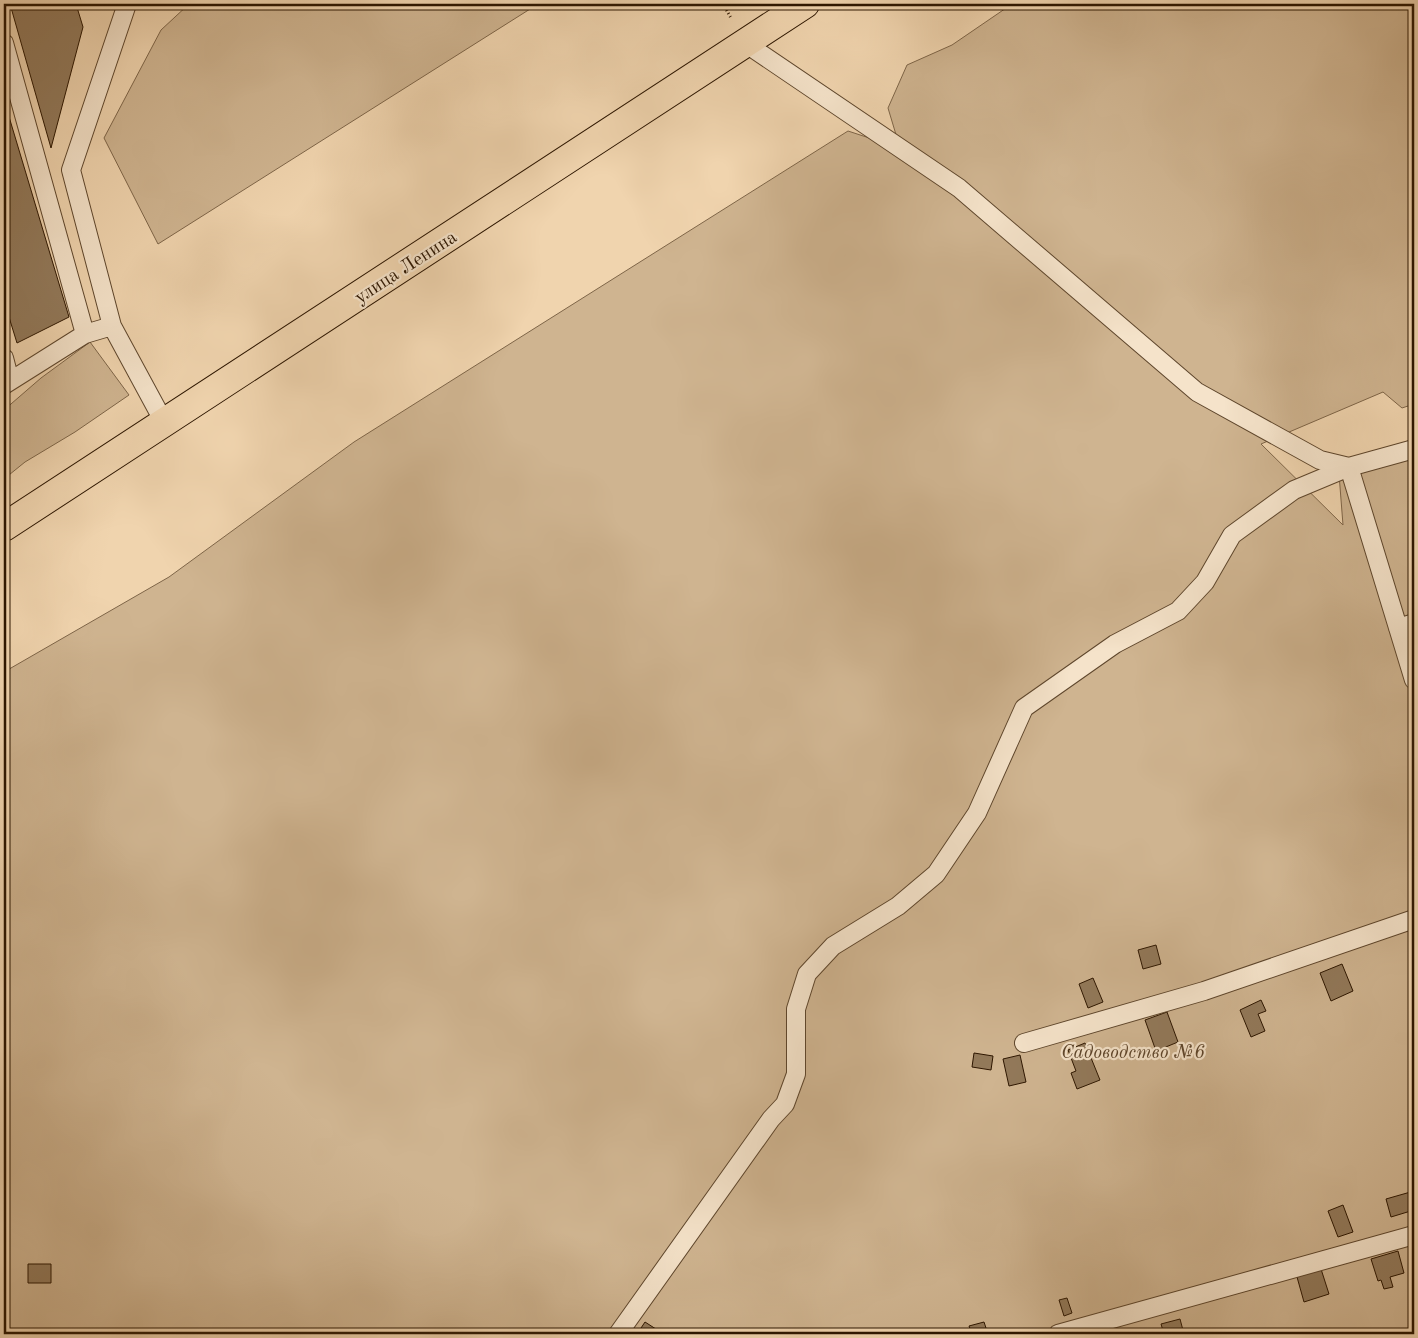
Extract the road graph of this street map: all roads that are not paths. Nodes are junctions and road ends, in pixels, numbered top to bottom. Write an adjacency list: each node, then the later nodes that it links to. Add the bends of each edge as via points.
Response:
1 (127, 4): 5 (lane, via 71,170)
2 (805, 4): 4 (main road, улица Ленина)
3 (4, 43): 6 (lane)
4 (745, 43): 9 (main road, улица Ленина); 11 (lane, via 959,188 1197,392 1320,460)
5 (112, 326): 6 (lane); 9 (lane)
6 (85, 334): 8 (lane)
7 (4, 358): 8 (lane)
8 (7, 383)
9 (164, 424): 12 (main road, улица Ленина)
10 (1414, 449): 11 (lane)
11 (1349, 467): 13 (lane); 18 (lane, via 1294,490 1232,535 1205,582 1178,611 1115,644 1024,708 977,813 936,874 898,906 833,946 807,974 796,1009 796,1074 784,1104)
12 (4, 527)
13 (1406, 625): 14 (lane)
14 (1414, 680)
15 (1414, 919): 16 (lane, via 1204,990)
16 (1024, 1043)
17 (1414, 1235): 19 (lane)
18 (618, 1334)
19 (1058, 1334)

